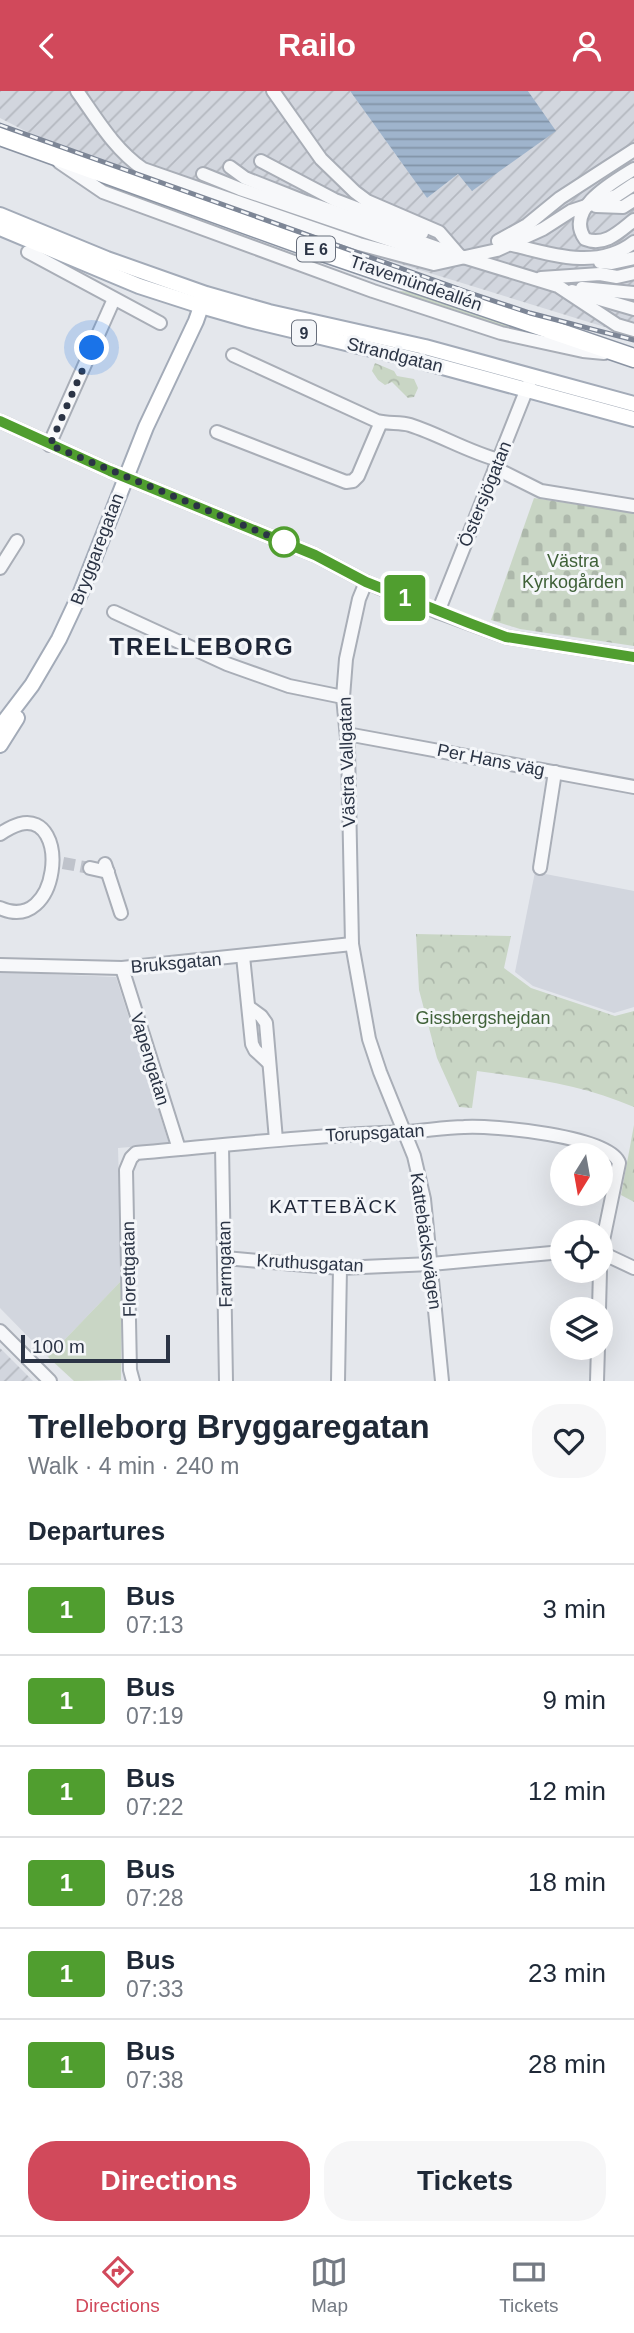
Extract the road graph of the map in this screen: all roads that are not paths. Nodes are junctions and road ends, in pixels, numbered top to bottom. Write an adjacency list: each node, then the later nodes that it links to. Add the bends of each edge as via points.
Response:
1 (77, 91): 21 (street, E 6, via 115,145 143,169 371,247 434,264)
2 (273, 91): 21 (street, via 321,159 355,192 439,232)
3 (0, 136): 34 (highway, Travemündeallén / E 6)
4 (634, 150): 20 (street, via 527,225)
5 (261, 161): 21 (street, via 335,200 441,239)
6 (230, 167): 21 (street, via 267,187)
7 (634, 169): 13 (street)
8 (203, 174): 21 (street, via 404,246)
9 (634, 177): 13 (street)
10 (634, 184): 13 (street, via 616,196)
11 (634, 192): 13 (street, via 620,202)
12 (634, 200): 13 (street, via 623,207)
13 (585, 205): 15 (street, via 580,228 583,237 593,242 612,237); 18 (street)
14 (0, 215): 23 (main road, Strandgatan / 9)
15 (634, 220)
16 (0, 228): 23 (main road, Strandgatan / 9)
17 (634, 242): 22 (street)
18 (509, 244): 20 (street); 22 (street, via 612,263)
19 (28, 252): 26 (street)
20 (477, 253): 21 (street)
21 (455, 258): 24 (street, E 6)
22 (631, 262): 24 (street, via 617,277)
23 (105, 265): 26 (street); 29 (main road, Strandgatan / 9)
24 (531, 279): 25 (street, E 6)
25 (558, 286): 27 (street); 30 (street); 32 (street, E 6, via 617,325)
26 (94, 288): 28 (street)
27 (634, 290)
28 (114, 299): 31 (street); 41 (street)
29 (203, 300): 35 (main road, Strandgatan / 9, via 425,347); 43 (main road, Bryggaregatan)
30 (634, 307)
31 (160, 323)
32 (634, 330)
33 (233, 355): 39 (street)
34 (629, 356)
35 (529, 383): 36 (main road, Strandgatan / 9); 37 (main road, Strandgatan / 9); 42 (street, Östersjögatan)
36 (634, 404)
37 (634, 419)
38 (0, 421): 41 (street)
39 (381, 422): 40 (street, via 358,476 346,482); 42 (street, via 408,425)
40 (217, 432)
41 (50, 445): 43 (street)
42 (497, 464): 44 (street, via 541,491); 48 (street, Östersjögatan)
43 (125, 477): 47 (street, via 315,555); 51 (main road, Bryggaregatan, via 81,592)
44 (634, 506)
45 (18, 541): 46 (street)
46 (0, 568)
47 (366, 582): 48 (street); 52 (street, Västra Vallgatan, via 346,659)
48 (438, 611): 50 (street, via 506,637)
49 (114, 612): 52 (street, via 227,664 289,686)
50 (634, 657)
51 (32, 685): 53 (main road); 55 (main road, via 28,701)
52 (343, 697): 54 (street, Västra Vallgatan)
53 (0, 727)
54 (347, 734): 56 (street, Per Hans väg); 63 (street, Västra Vallgatan)
55 (0, 745)
56 (555, 772): 57 (street, Per Hans väg); 59 (street)
57 (634, 787)
58 (0, 834): 61 (street, via 23,823 36,825 46,833 59,862 37,903 13,912)
59 (540, 867)
60 (90, 869): 62 (street, via 106,868)
61 (0, 908)
62 (121, 913)
63 (352, 944): 64 (street, Bruksgatan); 67 (street, Kattebäcksvägen, via 369,1039)
64 (243, 957): 66 (street, Bruksgatan); 68 (street, via 250,1008 266,1023)
65 (0, 965): 66 (street, Bruksgatan)
66 (122, 968): 70 (street, Vapengatan)
67 (405, 1132): 68 (street, Torupsgatan); 72 (street, Torupsgatan, via 466,1126 533,1131 612,1152 619,1163); 76 (street, Kattebäcksvägen, via 424,1199)
68 (276, 1140): 69 (street, Torupsgatan)
69 (222, 1146): 70 (street, Torupsgatan); 74 (street, Farmgatan)
70 (179, 1149): 71 (street, Torupsgatan, via 136,1153)
71 (131, 1158): 82 (street, Florettgatan, via 126,1170)
72 (607, 1220)
73 (550, 1253): 76 (street, Kruthusgatan)
74 (225, 1258): 77 (street, Kruthusgatan); 83 (street, Farmgatan)
75 (613, 1259): 78 (street)
76 (432, 1264): 77 (street, Kruthusgatan); 85 (street, Kattebäcksvägen)
77 (340, 1268): 84 (street)
78 (634, 1268)
79 (0, 1331): 81 (street)
80 (597, 1360): 86 (street)
81 (50, 1381)
82 (133, 1381)
83 (226, 1381)
84 (338, 1381)
85 (442, 1381)
86 (597, 1381)

